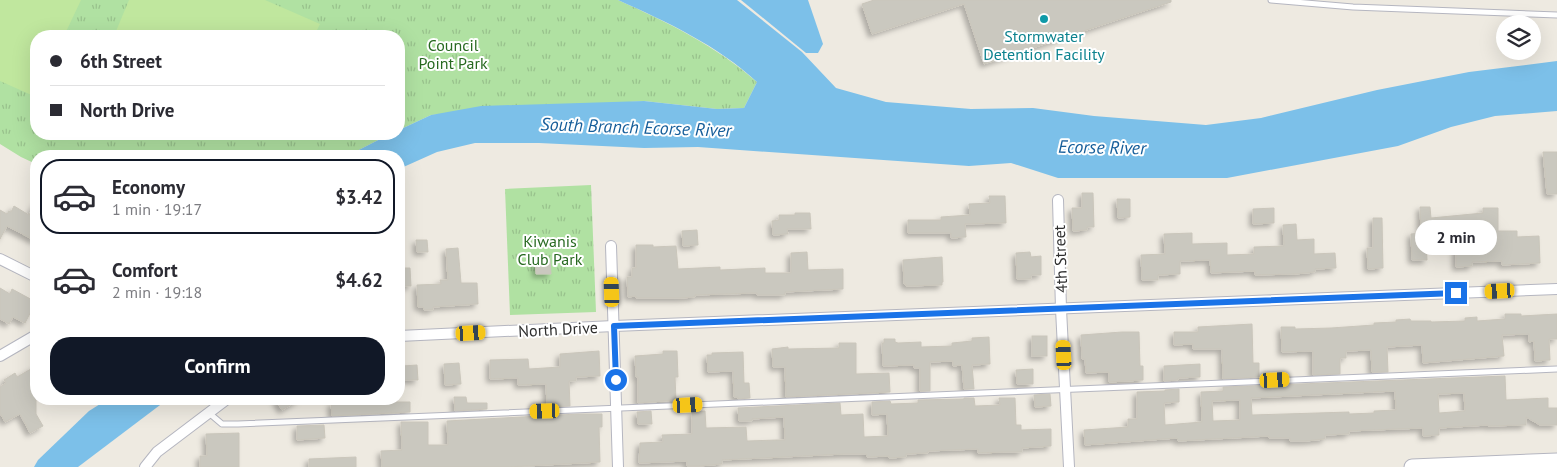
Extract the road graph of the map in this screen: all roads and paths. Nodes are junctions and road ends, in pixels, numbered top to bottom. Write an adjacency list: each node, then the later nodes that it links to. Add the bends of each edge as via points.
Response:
1 (1271, 0): 2 (lane, via 1353,7)
2 (1557, 15)
3 (1058, 200): 8 (street, 4th Street)
4 (611, 246): 9 (street)
5 (0, 259): 6 (street)
6 (30, 274)
7 (1557, 289): 8 (street, North Drive)
8 (1061, 309): 9 (street, North Drive); 14 (street, 4th Street)
9 (614, 326): 10 (street, North Drive); 16 (street)
10 (405, 336)
11 (30, 338): 12 (street)
12 (0, 356)
13 (1557, 369): 14 (lane)
14 (1066, 389): 16 (lane); 21 (street, 4th Street)
15 (219, 405): 17 (street)
16 (617, 408): 17 (lane, via 238,424 222,424); 20 (street)
17 (208, 413): 19 (street, via 157,452)
18 (1557, 461): 22 (street)
19 (145, 467)
20 (618, 467)
21 (1069, 467)
22 (1412, 467)

